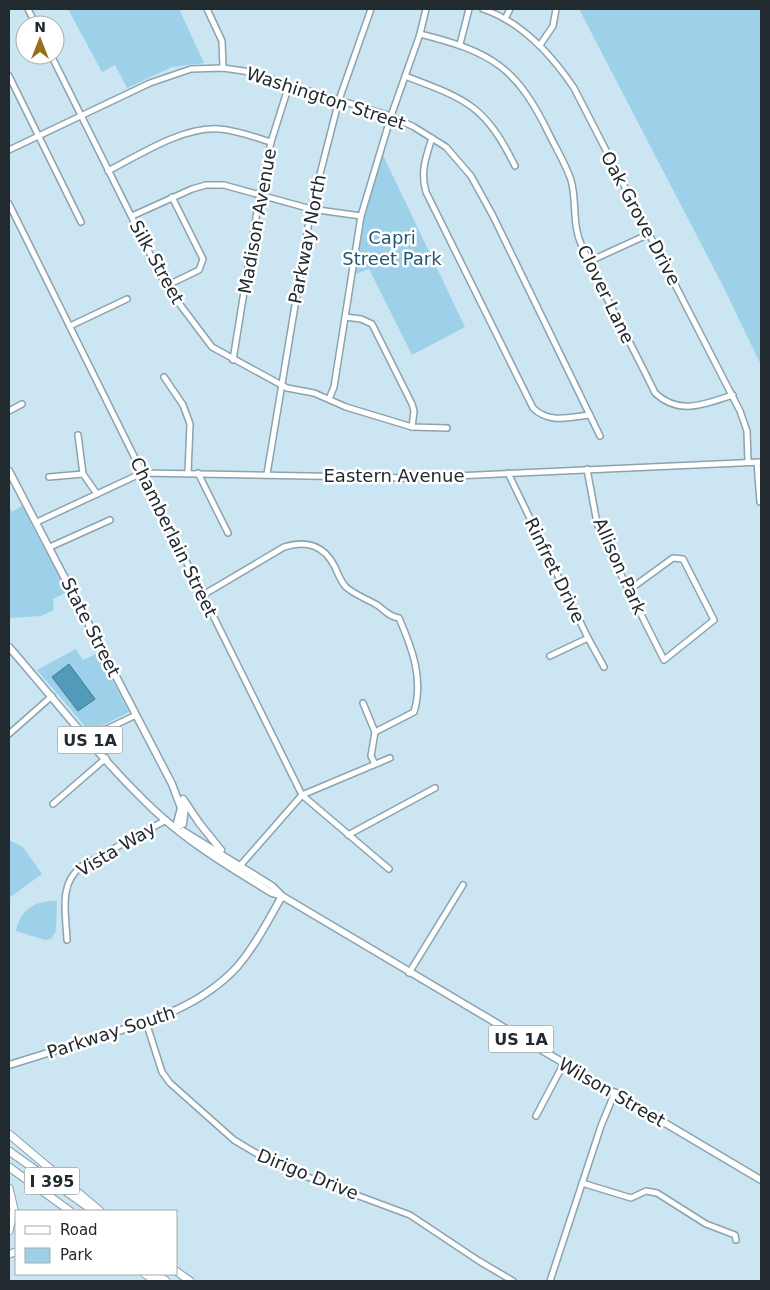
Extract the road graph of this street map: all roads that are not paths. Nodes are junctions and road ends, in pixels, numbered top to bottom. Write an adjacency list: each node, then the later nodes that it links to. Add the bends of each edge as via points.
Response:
1 (207, 9): 13 (street, via 222,41)
2 (371, 9): 17 (street, Parkway North)
3 (426, 9): 9 (street)
4 (469, 9): 10 (street)
5 (482, 9): 8 (street, Oak Grove Drive)
6 (510, 9): 8 (street)
7 (556, 9): 11 (street, via 553,26)
8 (505, 19): 11 (street, Oak Grove Drive)
9 (420, 34): 10 (street, Clover Lane); 15 (street)
10 (460, 44): 34 (street, Clover Lane, via 501,66 520,85 538,112 571,179 576,229)
11 (540, 45): 33 (street, Oak Grove Drive, via 574,88)
12 (56, 65): 18 (street, Silk Street)
13 (223, 68): 16 (street, Washington Street); 18 (street, Washington Street, via 191,69 172,74)
14 (9, 76): 20 (street)
15 (405, 76): 19 (street); 24 (street, via 462,99 476,110 492,124)
16 (289, 85): 17 (street, Washington Street); 22 (street, Madison Avenue)
17 (340, 100): 19 (street, Washington Street); 29 (street, Parkway North)
18 (81, 116): 20 (street, Washington Street); 25 (street, Silk Street)
19 (391, 116): 21 (street, Washington Street); 31 (street)
20 (39, 135): 23 (street, Washington Street); 32 (street)
21 (432, 138): 46 (street, Washington Street, via 446,147 471,176); 46 (street, via 423,167 422,180 426,192 533,408 540,416 550,419)
22 (271, 142): 25 (street, via 233,131 202,129); 26 (street, Madison Avenue)
23 (9, 150)
24 (516, 166)
25 (108, 170): 30 (street, Silk Street)
26 (260, 193): 27 (street, via 224,185 206,185); 29 (street); 39 (street, Madison Avenue)
27 (172, 197): 30 (street); 35 (street, via 203,259 203,266)
28 (9, 204): 38 (street, Chamberlain Street)
29 (311, 209): 31 (street); 41 (street, Parkway North)
30 (132, 216): 35 (street, Silk Street)
31 (361, 216): 37 (street)
32 (81, 222)
33 (649, 234): 34 (street); 42 (street, Oak Grove Drive)
34 (590, 261): 42 (street, Clover Lane, via 655,393 665,402 677,406 697,406)
35 (166, 286): 39 (street, Silk Street, via 203,338)
36 (127, 299): 38 (street)
37 (345, 317): 43 (street, via 334,387); 47 (street, via 372,324 412,404)
38 (70, 326): 55 (street, Chamberlain Street)
39 (233, 360): 41 (street, Silk Street)
40 (164, 377): 56 (street, via 183,405 188,419)
41 (282, 385): 43 (street, Silk Street); 60 (street, Parkway North)
42 (733, 395): 51 (street, Oak Grove Drive, via 747,431)
43 (328, 399): 47 (street, Silk Street)
44 (22, 404): 45 (street)
45 (9, 411)
46 (590, 415): 50 (street, Washington Street)
47 (412, 427): 48 (street, Silk Street)
48 (446, 428)
49 (78, 435): 59 (street)
50 (600, 436)
51 (748, 462): 52 (street, Eastern Avenue); 53 (street, Eastern Avenue)
52 (759, 462): 64 (street)
53 (587, 469): 58 (street, Eastern Avenue); 69 (street, Allison Park, via 597,523)
54 (9, 471): 62 (main road, State Street)
55 (142, 473): 56 (street, Eastern Avenue); 63 (street, Eastern Avenue); 70 (street, Chamberlain Street)
56 (188, 473): 57 (street, Eastern Avenue)
57 (198, 473): 60 (street, Eastern Avenue); 67 (street)
58 (508, 473): 60 (street, Eastern Avenue, via 412,478); 71 (street, Rinfret Drive)
59 (83, 474): 61 (street); 63 (street)
60 (267, 474)
61 (49, 477)
62 (11, 481): 66 (main road, State Street)
63 (97, 494): 66 (street, Eastern Avenue)
64 (760, 502)
65 (110, 520): 68 (street)
66 (37, 522): 68 (main road, State Street)
67 (228, 534)
68 (50, 547): 77 (main road, State Street)
69 (629, 590): 69 (street, Allison Park, via 664,660 714,620 683,559 678,557)
70 (203, 595): 78 (street, via 284,547 308,543 320,548 328,555 346,587 389,617 399,618 409,642 419,682 415,708 411,715); 86 (street, Chamberlain Street)
71 (588, 638): 73 (street); 74 (street, Rinfret Drive)
72 (9, 646): 75 (main road, Wilson Street / US 1A)
73 (550, 656)
74 (604, 667)
75 (52, 696): 79 (street); 80 (main road, Wilson Street / US 1A)
76 (363, 703): 78 (street)
77 (136, 715): 80 (street); 84 (main road, State Street)
78 (375, 732): 83 (street, via 372,756)
79 (9, 734)
80 (88, 738): 81 (main road, Wilson Street / US 1A)
81 (106, 758): 88 (street); 89 (main road, Wilson Street / US 1A)
82 (390, 758): 83 (street)
83 (375, 764): 86 (street)
84 (172, 784): 87 (main road, State Street); 90 (main road, State Street, via 181,808)
85 (435, 788): 91 (street)
86 (302, 795): 91 (street); 92 (street)
87 (183, 799): 90 (main road, via 185,818 183,824); 93 (main road, State Street)
88 (53, 804)
89 (166, 820): 90 (main road, Wilson Street / US 1A); 98 (street, Vista Way, via 75,871 67,882)
90 (176, 827): 93 (main road, Wilson Street / US 1A, via 196,836); 93 (main road, Wilson Street / US 1A, via 192,841)
91 (348, 835): 95 (street)
92 (245, 858): 93 (street); 94 (street)
93 (231, 862): 94 (main road, Wilson Street / US 1A); 97 (main road, Wilson Street / US 1A, via 272,893)
94 (241, 866): 97 (main road, Wilson Street / US 1A)
95 (389, 869)
96 (463, 885): 99 (street)
97 (282, 896): 99 (main road, Wilson Street / US 1A); 100 (main road, Parkway South, via 255,943 226,977 192,1002)
98 (67, 940)
99 (409, 973): 101 (main road, Wilson Street / US 1A)
100 (146, 1022): 102 (main road, Parkway South); 118 (street, Dirigo Drive, via 162,1072 170,1083 234,1140 296,1172 410,1215)
101 (564, 1064): 103 (main road, Wilson Street / US 1A); 104 (street)
102 (9, 1065)
103 (615, 1092): 108 (main road, Wilson Street / US 1A); 109 (street)
104 (536, 1116)
105 (9, 1134): 113 (highway)
106 (9, 1151): 112 (highway, I 395)
107 (9, 1167): 111 (highway, I 395)
108 (761, 1180)
109 (582, 1183): 115 (street, via 631,1198 646,1191 657,1193 706,1224 726,1230); 119 (street)
110 (9, 1188): 114 (highway, via 14,1209)
111 (69, 1210)
112 (93, 1210)
113 (99, 1210)
114 (9, 1231)
115 (736, 1240)
116 (178, 1272): 117 (highway)
117 (190, 1281)
118 (513, 1281)
119 (550, 1281)

